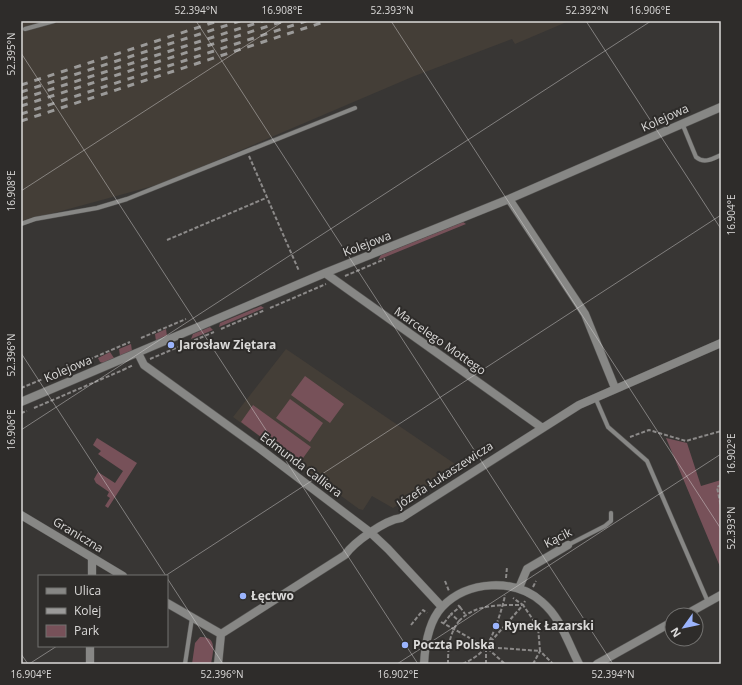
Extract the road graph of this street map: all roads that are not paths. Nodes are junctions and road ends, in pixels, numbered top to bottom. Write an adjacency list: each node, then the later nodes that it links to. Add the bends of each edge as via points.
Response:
1 (54, 21): 2 (lane)
2 (25, 28)
3 (721, 107): 5 (street, Kolejowa)
4 (355, 108): 8 (lane, via 128,199)
5 (682, 123): 6 (lane, via 700,160 707,161); 7 (street, Kolejowa)
6 (721, 155)
7 (509, 199): 9 (street, Kolejowa); 12 (street, via 585,314)
8 (21, 224)
9 (325, 274): 11 (street, Kolejowa); 15 (street, Marcelego Mottego)
10 (721, 343): 12 (street, Józefa Łukaszewicza)
11 (138, 353): 14 (street, Kolejowa); 18 (street, Edmunda Calliera, via 144,365)
12 (615, 388): 13 (street, Józefa Łukaszewicza)
13 (595, 397): 15 (street, Józefa Łukaszewicza); 25 (lane, via 608,427 647,461)
14 (21, 402)
15 (541, 428): 18 (street, Józefa Łukaszewicza, via 401,518 394,519)
16 (611, 513): 19 (lane, Kącik, via 611,521 605,526)
17 (21, 515): 20 (street, Graniczna)
18 (371, 533): 27 (street, Edmunda Calliera); 31 (street, Józefa Łukaszewicza, via 351,546 345,555)
19 (568, 545): 23 (street, Kącik, via 527,569)
20 (92, 558): 21 (street); 22 (street, Graniczna)
21 (92, 575)
22 (121, 575)
23 (519, 588): 27 (street, via 482,587 465,592); 38 (street, via 542,601 556,617)
24 (721, 595): 25 (street)
25 (708, 602): 28 (street)
26 (168, 604): 29 (street)
27 (442, 607): 37 (street, via 427,639)
28 (699, 607)
29 (192, 617): 31 (street); 35 (lane)
30 (664, 626): 33 (street)
31 (221, 634): 36 (street)
32 (90, 647): 34 (street)
33 (599, 663)
34 (90, 664)
35 (185, 664)
36 (218, 664)
37 (424, 664)
38 (579, 664)

